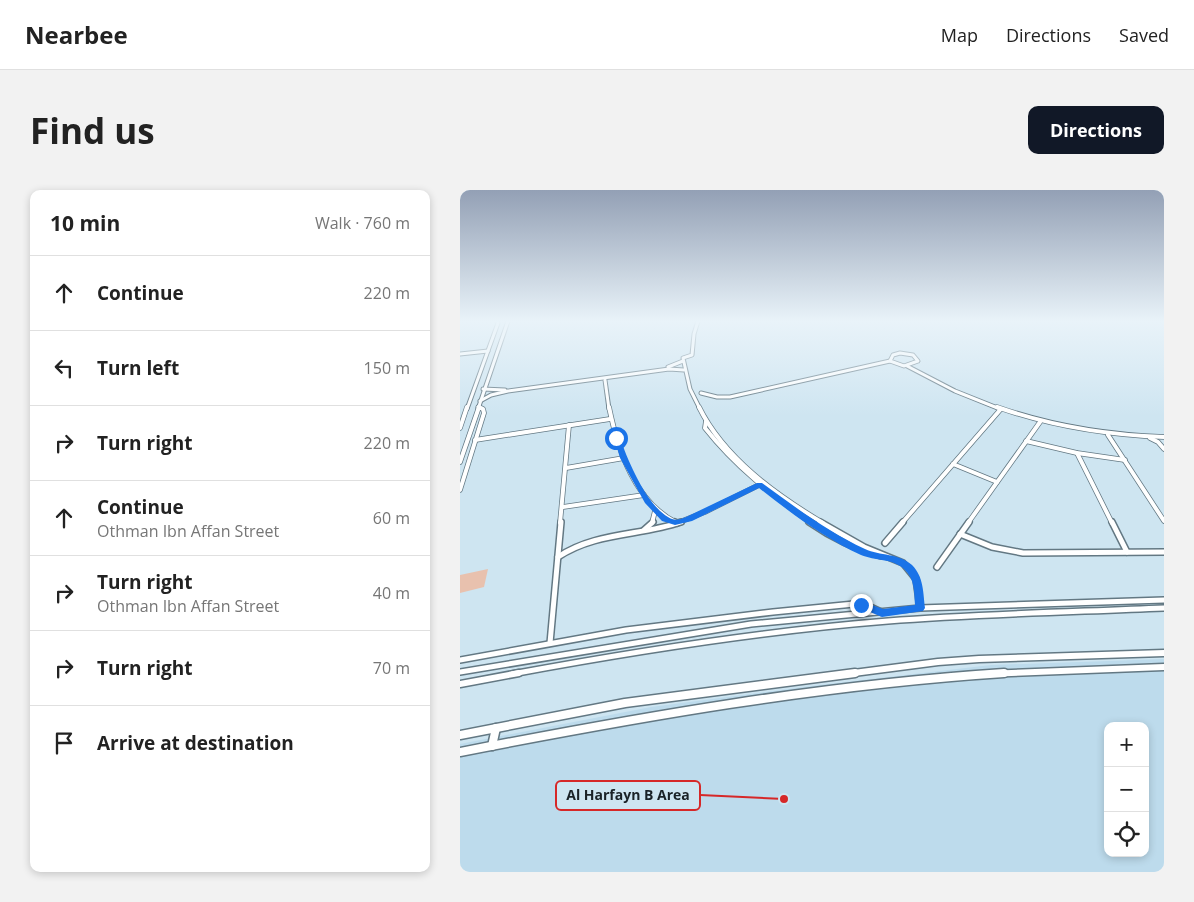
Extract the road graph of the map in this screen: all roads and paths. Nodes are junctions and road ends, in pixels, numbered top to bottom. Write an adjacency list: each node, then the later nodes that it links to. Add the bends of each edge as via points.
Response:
1 (487, 353): 21 (street)
2 (497, 353): 10 (street)
3 (692, 353): 4 (street)
4 (683, 359): 8 (street); 10 (street, via 662,368 512,389)
5 (890, 361): 6 (street); 6 (street, via 897,353 918,359); 13 (street, via 730,397)
6 (908, 366): 23 (street, via 962,394 1010,411 1057,424)
7 (656, 370): 8 (street); 9 (street); 12 (street)
8 (684, 370): 18 (street, via 693,400)
9 (606, 380): 12 (street); 17 (street)
10 (484, 389): 14 (street)
11 (945, 389): 16 (street)
12 (512, 391): 14 (street)
13 (702, 393)
14 (480, 401): 15 (street)
15 (478, 407): 26 (street, via 484,413); 30 (street)
16 (1000, 410): 19 (street); 34 (street)
17 (610, 419): 20 (street); 31 (street)
18 (706, 421): 37 (street, via 705,428 716,442); 49 (street, via 734,454 776,490 832,528)
19 (1040, 422): 22 (street); 27 (street)
20 (569, 425): 26 (street); 35 (street)
21 (460, 428)
22 (1108, 435): 23 (street); 32 (street)
23 (1129, 435): 24 (street)
24 (1146, 437): 25 (street); 28 (street)
25 (1164, 437)
26 (475, 440): 38 (street)
27 (1026, 441): 29 (street); 36 (street)
28 (1164, 449)
29 (1077, 453): 32 (street); 47 (street)
30 (461, 455): 33 (street)
31 (624, 458): 35 (street); 39 (street)
32 (1125, 460): 42 (street)
33 (460, 462)
34 (953, 464): 36 (street); 46 (street)
35 (566, 468): 40 (street)
36 (997, 482): 45 (street)
37 (759, 485): 43 (street); 49 (street, via 840,540 866,553)
38 (460, 490)
39 (644, 495): 40 (street); 41 (street)
40 (563, 507): 50 (street)
41 (655, 511): 43 (street, via 664,519); 44 (street, via 653,522)
42 (1164, 521)
43 (678, 523): 44 (street)
44 (641, 532): 50 (street, via 579,543)
45 (960, 534): 47 (street, via 992,547 1023,554); 51 (street)
46 (884, 543)
47 (1127, 552): 48 (street)
48 (1164, 552)
49 (884, 556): 53 (street, via 903,563 914,574)
50 (558, 557): 59 (street)
51 (936, 567)
52 (1164, 600): 53 (street)
53 (920, 608): 55 (street)
54 (1164, 608): 58 (street, via 888,621)
55 (882, 613): 56 (street, via 751,624); 59 (street, via 854,604 626,630)
56 (701, 632): 57 (street); 58 (street)
57 (675, 636): 60 (street, via 679,640); 64 (street)
58 (700, 642): 60 (street)
59 (550, 643): 62 (street)
60 (675, 646): 65 (street)
61 (1164, 653): 66 (street, via 938,662 626,703)
62 (460, 660)
63 (1164, 667): 68 (street, via 997,672 843,687)
64 (460, 672)
65 (460, 684)
66 (496, 728): 67 (street); 68 (street)
67 (460, 735)
68 (492, 746): 69 (street)
69 (460, 752)

